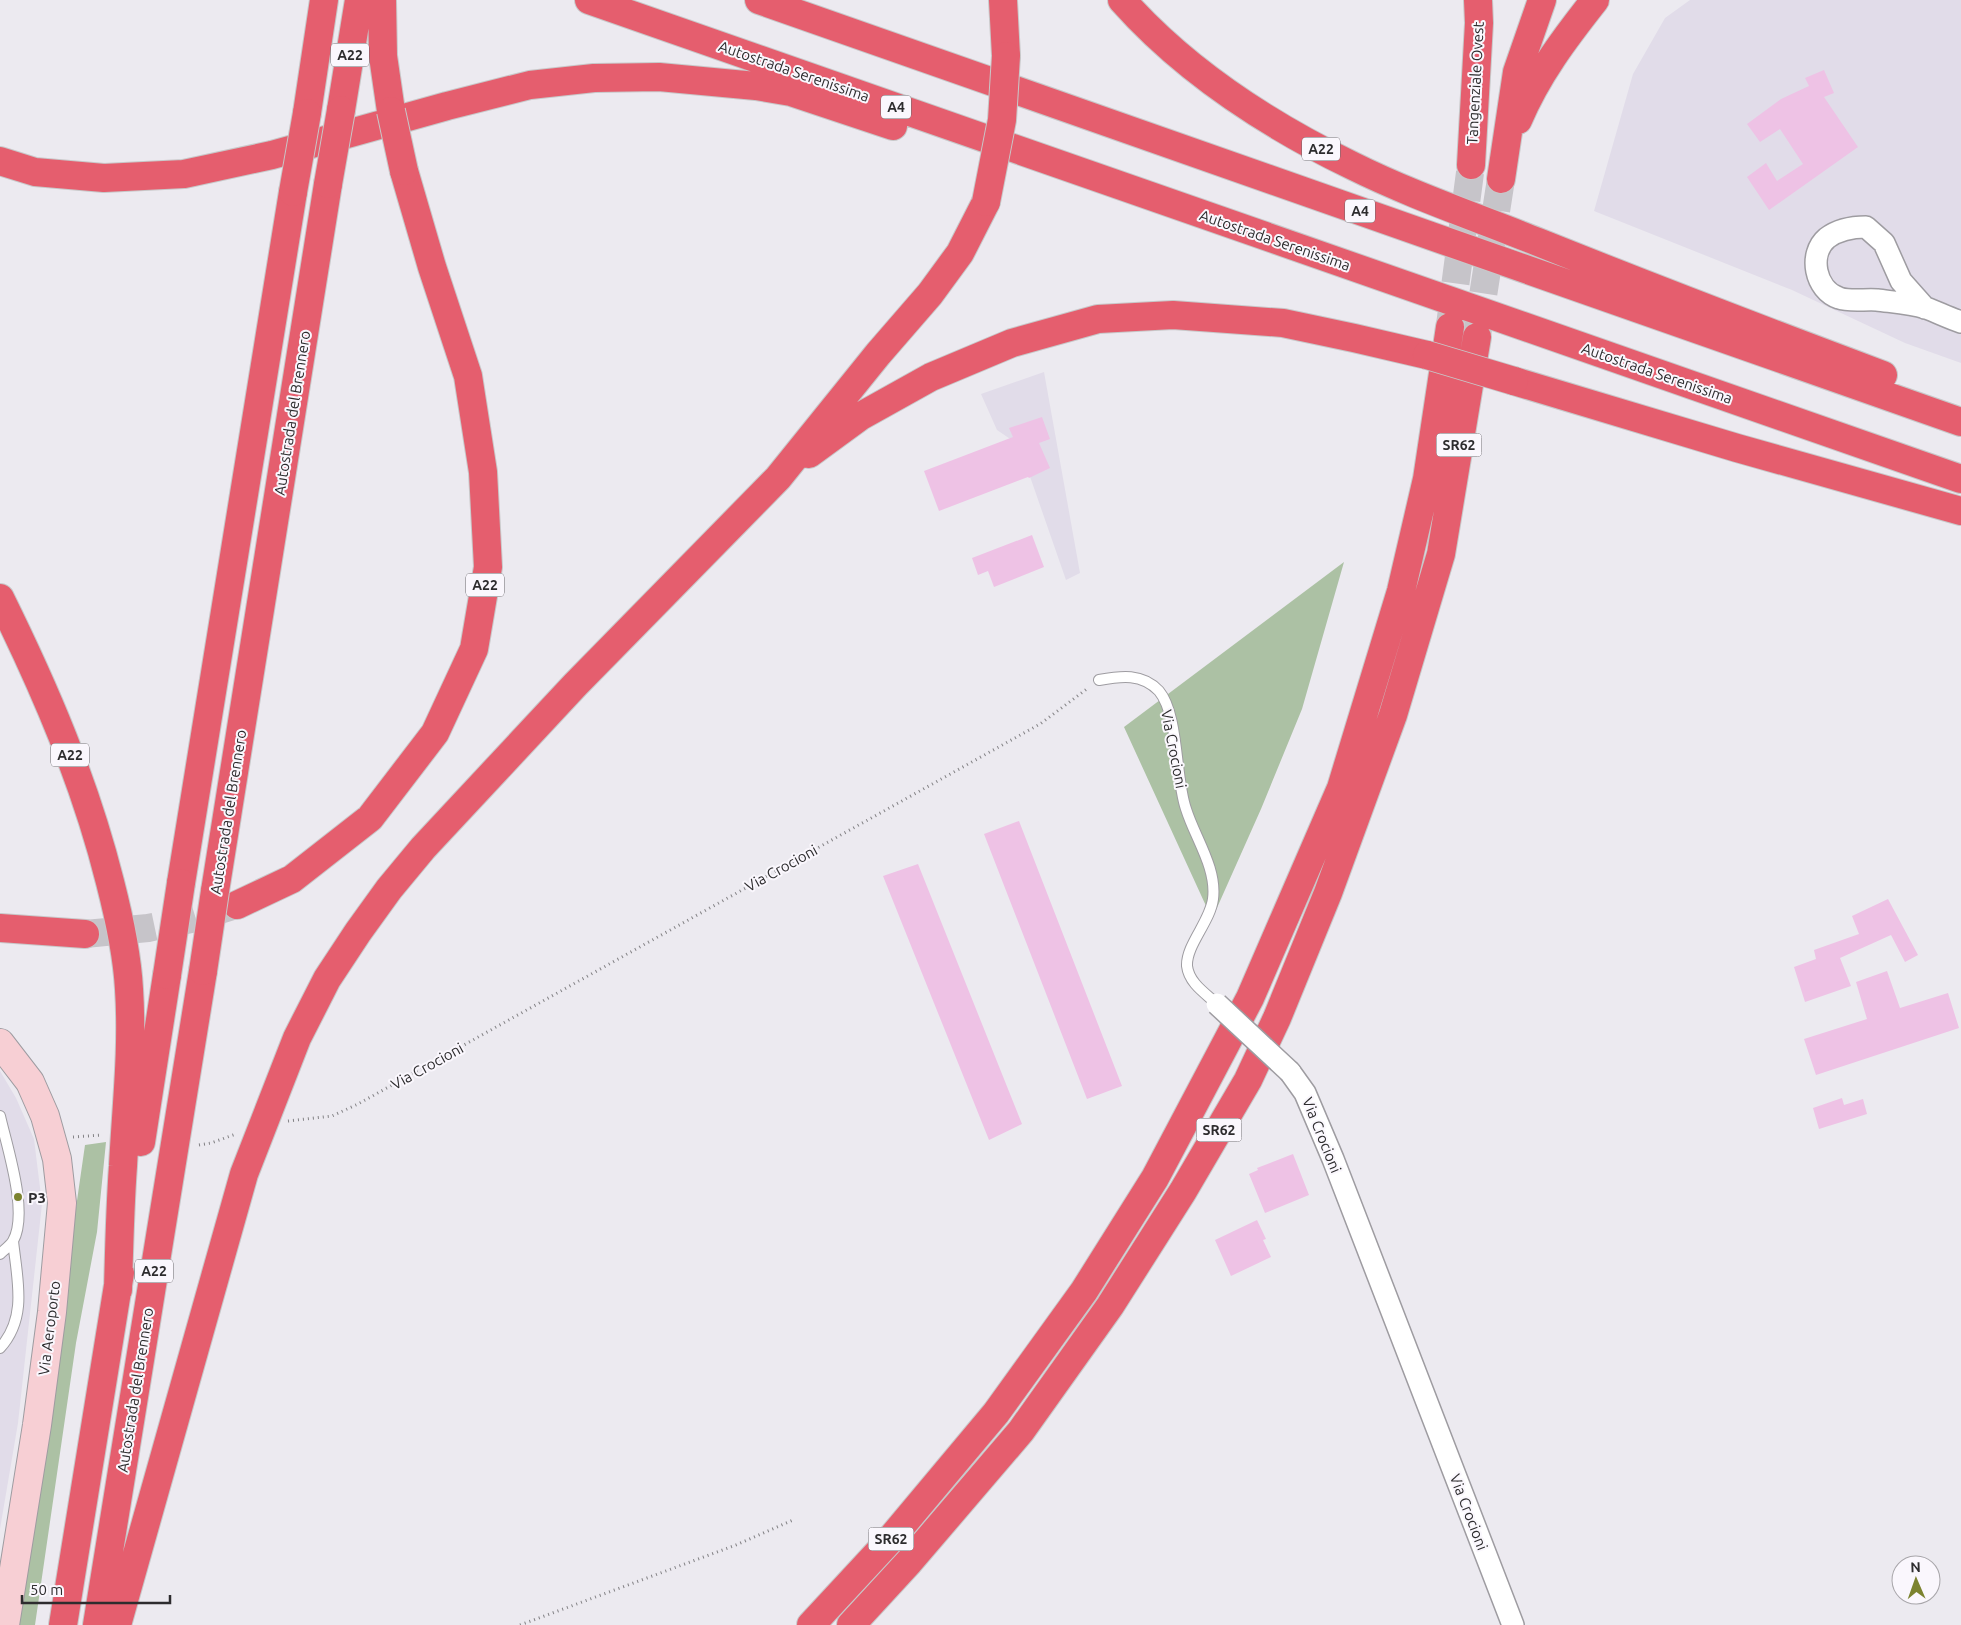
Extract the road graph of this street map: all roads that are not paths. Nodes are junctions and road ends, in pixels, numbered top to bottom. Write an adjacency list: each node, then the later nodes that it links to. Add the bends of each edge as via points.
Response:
1 (316, 0): 12 (highway)
2 (324, 0): 12 (highway, A22)
3 (359, 0): 29 (highway, Autostrada del Brennero / A22, bridge, via 328,184)
4 (382, 0): 29 (highway, A22, bridge, via 383,56 391,111 404,171 468,376 483,472 488,567 474,649 435,733 370,818 292,879)
5 (589, 0): 17 (highway, Autostrada Serenissima / A4)
6 (760, 0): 23 (highway, A4)
7 (1003, 0): 24 (highway, bridge, via 1006,56 1002,120 986,202 960,252 930,294)
8 (1122, 0): 22 (highway, A22, via 1157,36 1215,83 1256,112 1353,166 1734,319 1900,381)
9 (1478, 0): 15 (highway, Tangenziale Ovest)
10 (1542, 0): 13 (highway, via 1517,72)
11 (1595, 0): 13 (highway, via 1559,46 1529,94)
12 (312, 71): 37 (highway, A22, bridge)
13 (1505, 151): 16 (highway)
14 (0, 161): 17 (highway, via 35,172 104,178 184,174 272,155 530,84 594,78 659,77 791,92 1012,166)
15 (1471, 165)
16 (1501, 179)
17 (1202, 214): 25 (highway, Autostrada Serenissima / A4)
18 (1925, 308): 18 (street, via 1901,280 1884,243 1866,227 1842,229 1825,240 1818,250 1819,279 1838,298); 19 (street)
19 (1961, 322)
20 (1450, 327): 45 (highway, SR62, via 1427,479 1401,591 1341,788 1250,998 1156,1178 1084,1291 996,1413 888,1542)
21 (1477, 337): 46 (highway, SR62, via 1441,554 1393,715 1328,893 1248,1080 1110,1306 1021,1431 910,1562)
22 (1961, 412)
23 (1961, 422)
24 (778, 478): 26 (highway, bridge, via 861,416 931,377 1012,343 1098,319 1173,315 1283,323 1426,355); 44 (highway, via 575,685 423,848 363,924 327,979 297,1038 244,1174)
25 (1961, 479)
26 (1961, 512)
27 (0, 598): 37 (highway, A22, via 33,665 82,787 120,920 129,988 131,1066 122,1167)
28 (1099, 680): 32 (lane, Via Crocioni, via 1135,676 1148,682 1160,692 1170,714 1185,808 1212,875 1210,914 1191,950 1187,965 1190,978)
29 (226, 898): 43 (highway, Autostrada del Brennero / A22, bridge, via 203,971)
30 (0, 928): 31 (highway)
31 (85, 934)
32 (1217, 1004): 47 (street, Via Crocioni, bridge, via 1290,1072 1305,1092)
33 (0, 1043): 39 (street, Via Aeroporto, via 30,1082 45,1116 56,1159 62,1203 52,1312)
34 (0, 1116): 35 (lane, via 19,1203 18,1228)
35 (13, 1241): 36 (lane); 38 (lane, via 19,1305 16,1320)
36 (0, 1254)
37 (118, 1290): 42 (highway, A22)
38 (0, 1348)
39 (20, 1527): 40 (lane); 41 (street, Via Aeroporto)
40 (0, 1584)
41 (5, 1625)
42 (63, 1625)
43 (97, 1625)
44 (117, 1625)
45 (812, 1625)
46 (851, 1625)
47 (1513, 1625)

